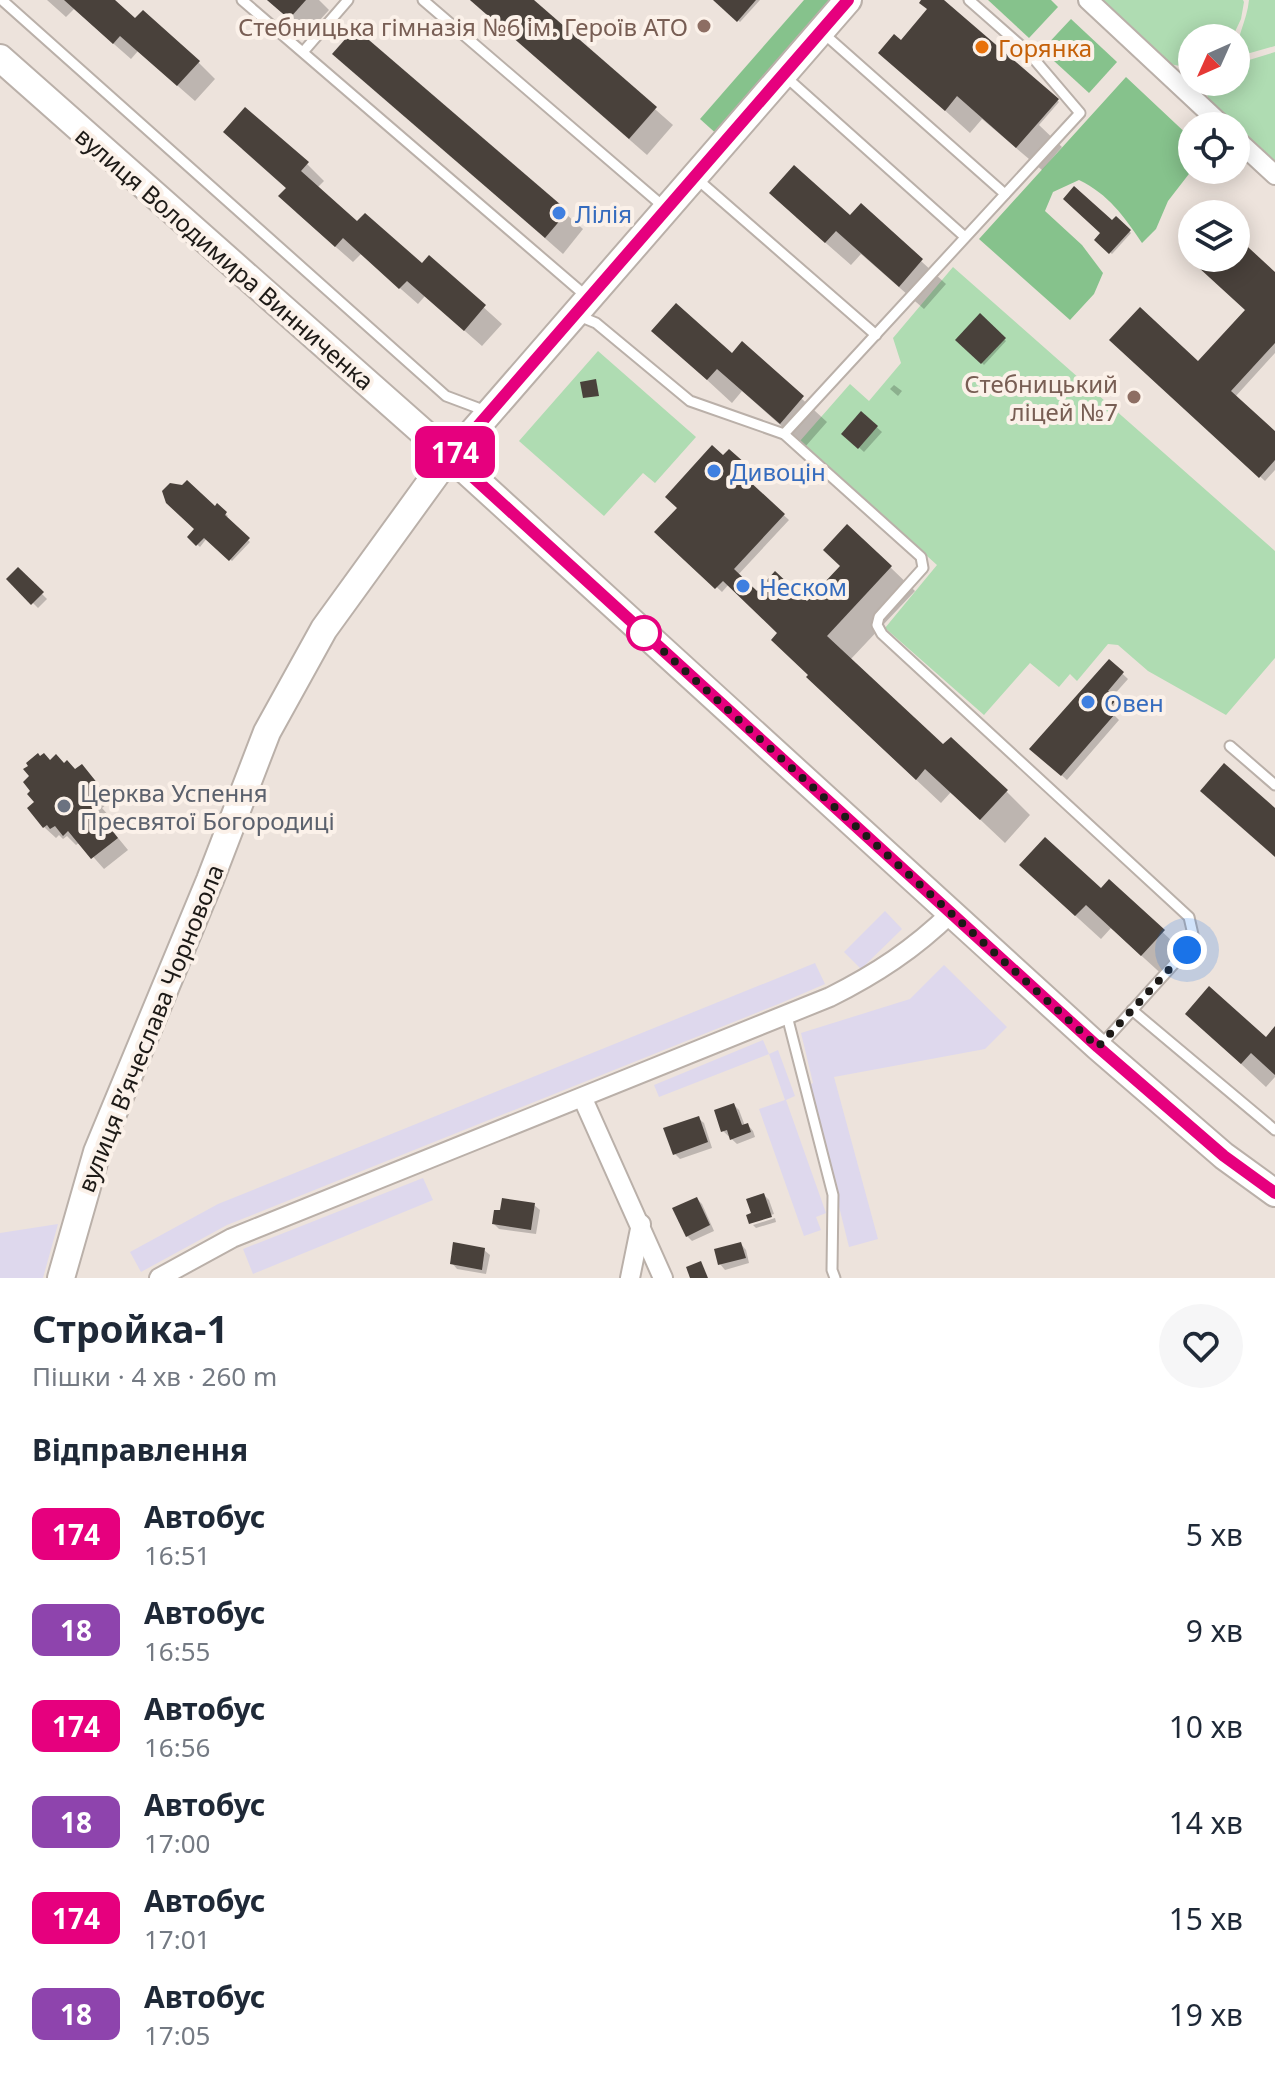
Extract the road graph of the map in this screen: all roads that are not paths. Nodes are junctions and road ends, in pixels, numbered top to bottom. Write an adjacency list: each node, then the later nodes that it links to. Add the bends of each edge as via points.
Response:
1 (2, 0): 21 (lane, via 446,396)
2 (242, 0): 9 (lane)
3 (348, 0): 9 (lane)
4 (423, 0): 17 (lane)
5 (848, 0): 8 (street, вулиця Вʼячеслава Чорновола)
6 (969, 0): 16 (lane, via 1028,52 1080,113)
7 (1088, 0): 12 (street)
8 (821, 31): 11 (street, вулиця Вʼячеслава Чорновола); 16 (lane)
9 (303, 52): 19 (lane)
10 (0, 58): 23 (street, вулиця Володимира Винниченка)
11 (783, 74): 15 (street, вулиця Вʼячеслава Чорновола); 18 (lane)
12 (1208, 112)
13 (1250, 152): 14 (street)
14 (1275, 175)
15 (694, 177): 17 (street, вулиця Вʼячеслава Чорновола); 20 (lane)
16 (1005, 194): 18 (lane)
17 (666, 209): 19 (street, вулиця Вʼячеслава Чорновола)
18 (965, 237): 20 (lane)
19 (582, 306): 21 (street, вулиця Вʼячеслава Чорновола); 22 (lane, via 690,401)
20 (876, 335): 22 (lane)
21 (489, 413): 23 (street, вулиця Вʼячеслава Чорновола)
22 (784, 434): 27 (lane, via 923,562 879,617 882,634 1189,917 1191,945)
23 (451, 457): 26 (street, вулиця Володимира Винниченка); 34 (street, вулиця Вʼячеслава Чорновола, via 324,629 267,732 97,1152)
24 (1230, 746): 25 (lane)
25 (1275, 785)
26 (951, 913): 28 (street, via 873,976); 29 (street, вулиця Володимира Винниченка)
27 (1132, 1010): 29 (lane); 31 (lane)
28 (787, 1016): 30 (street); 38 (lane, via 833,1195)
29 (1098, 1047): 32 (street, вулиця Володимира Винниченка)
30 (583, 1099): 33 (street); 35 (street, via 232,1238)
31 (1275, 1130)
32 (1275, 1193)
33 (641, 1224): 36 (street); 37 (street)
34 (61, 1278)
35 (159, 1278)
36 (630, 1278)
37 (663, 1278)
38 (835, 1278)

